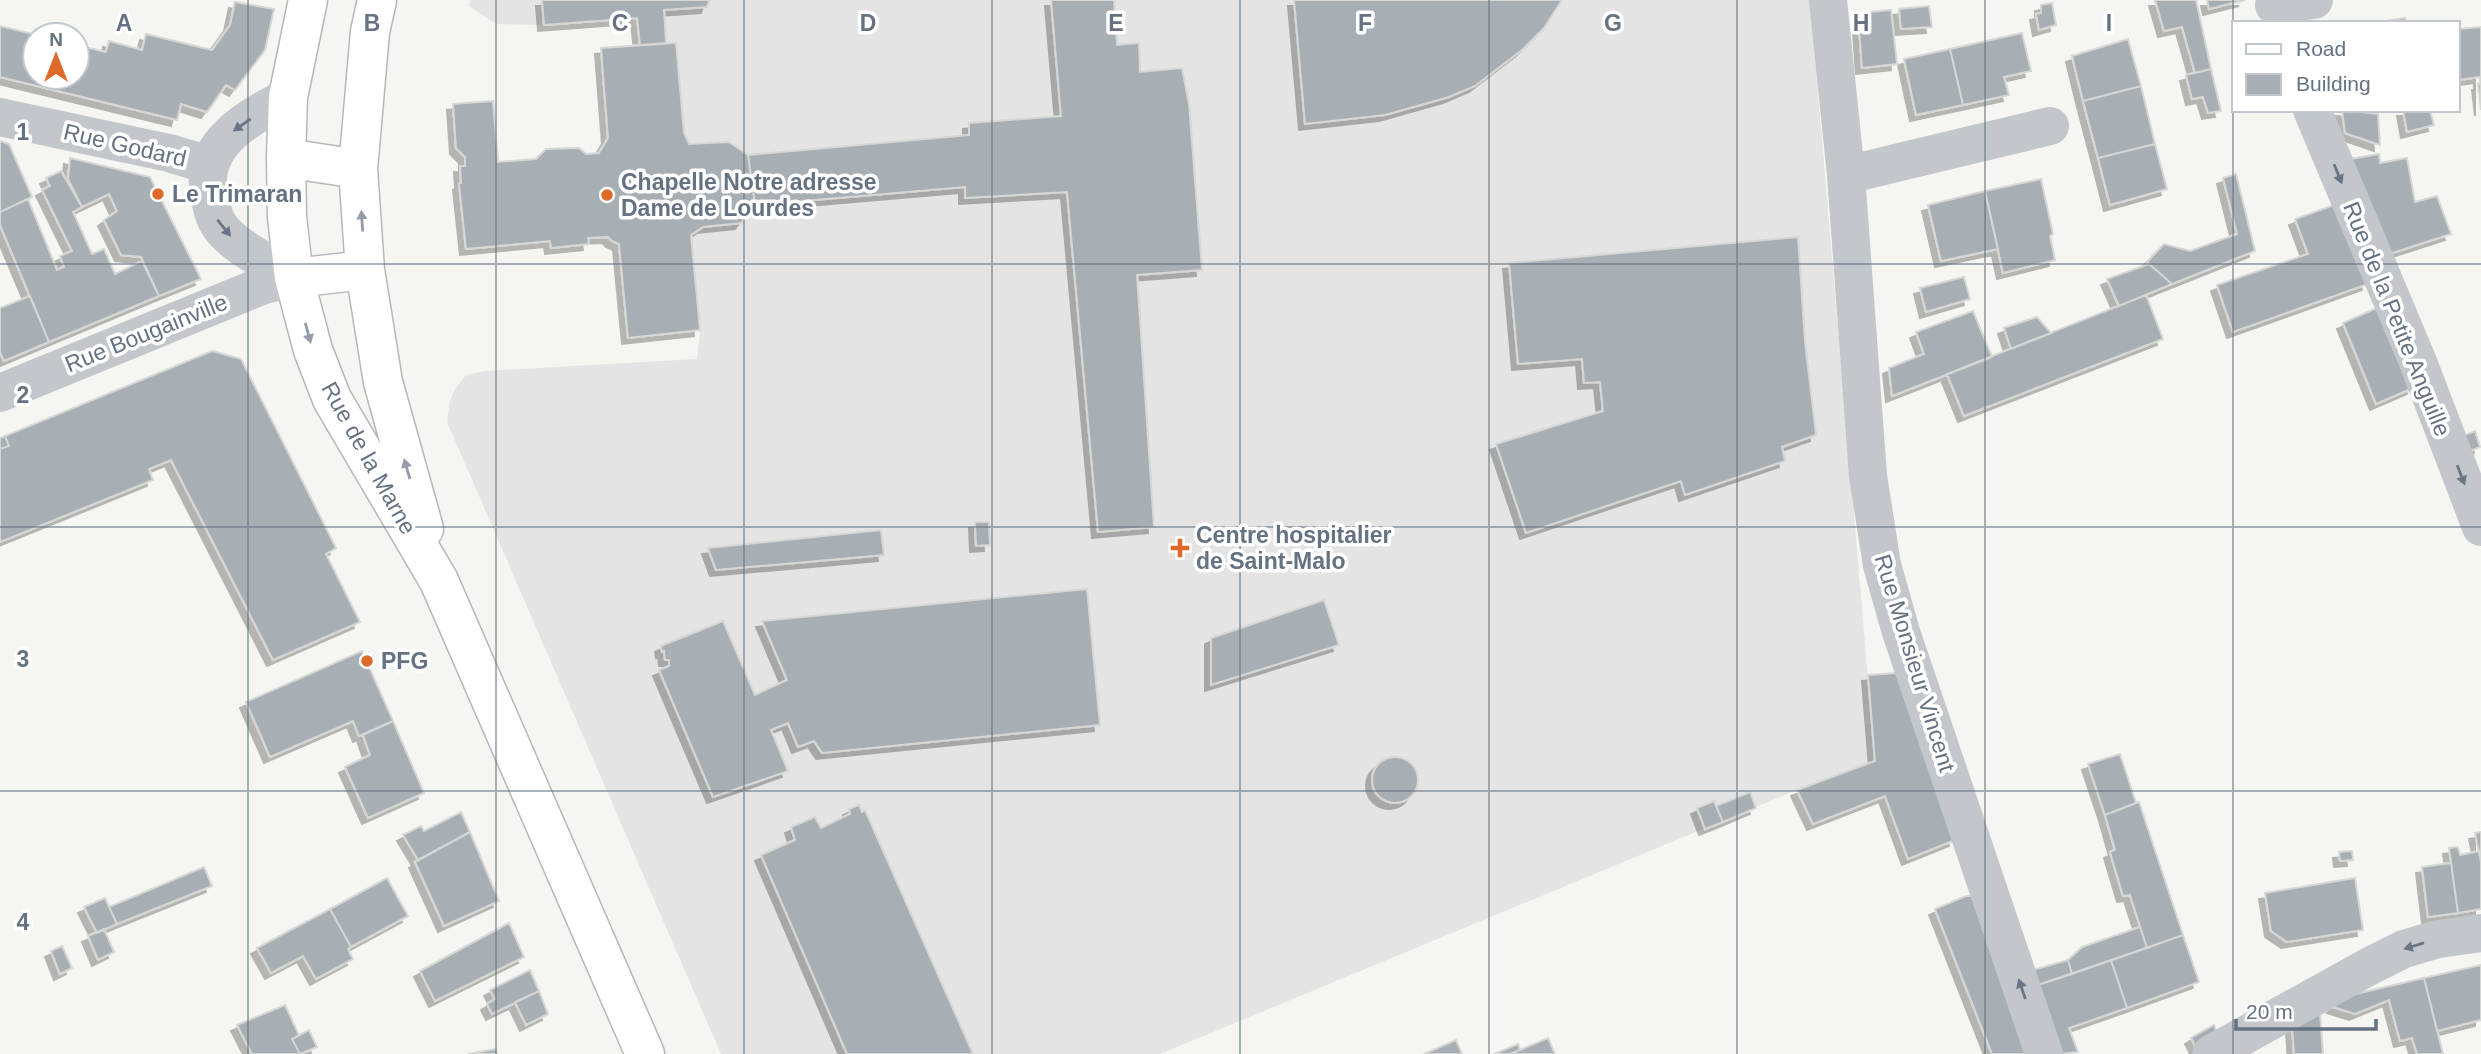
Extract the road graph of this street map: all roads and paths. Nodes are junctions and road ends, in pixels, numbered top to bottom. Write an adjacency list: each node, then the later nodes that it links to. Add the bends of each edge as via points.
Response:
1 (308, 0): 6 (main road, Rue de la Marne)
2 (377, 0): 12 (main road, Rue de la Marne)
3 (1828, 0): 13 (street, Rue Monsieur Vincent)
4 (2314, 0): 5 (street)
5 (2276, 9)
6 (288, 97): 10 (main road, Rue de la Marne); 11 (street, Rue Godard, one-way to 11, via 232,133 216,148)
7 (2313, 112): 17 (street, Rue de la Petite Anguille, one-way to 17)
8 (0, 117): 11 (street, Rue Godard)
9 (2050, 126): 13 (street)
10 (286, 159): 12 (main road); 15 (main road, Rue de la Marne)
11 (209, 165): 15 (street, Rue Godard, one-way to 15, via 206,181 219,225 235,242)
12 (358, 169): 14 (main road, Rue de la Marne, one-way to 12)
13 (1846, 175): 21 (street, Rue Monsieur Vincent, one-way to 13, via 1882,565 1868,476)
14 (365, 270): 15 (main road); 18 (main road, Rue de la Marne, one-way to 14, via 383,382)
15 (294, 278): 16 (street, Rue Bougainville, via 264,285); 18 (main road, Rue de la Marne, one-way to 18, via 332,399)
16 (0, 393)
17 (2481, 527)
18 (439, 581): 20 (main road, Rue de la Marne)
19 (2481, 933): 22 (street, one-way to 22, via 2404,949)
20 (645, 1054)
21 (2044, 1054)
22 (2211, 1054)

